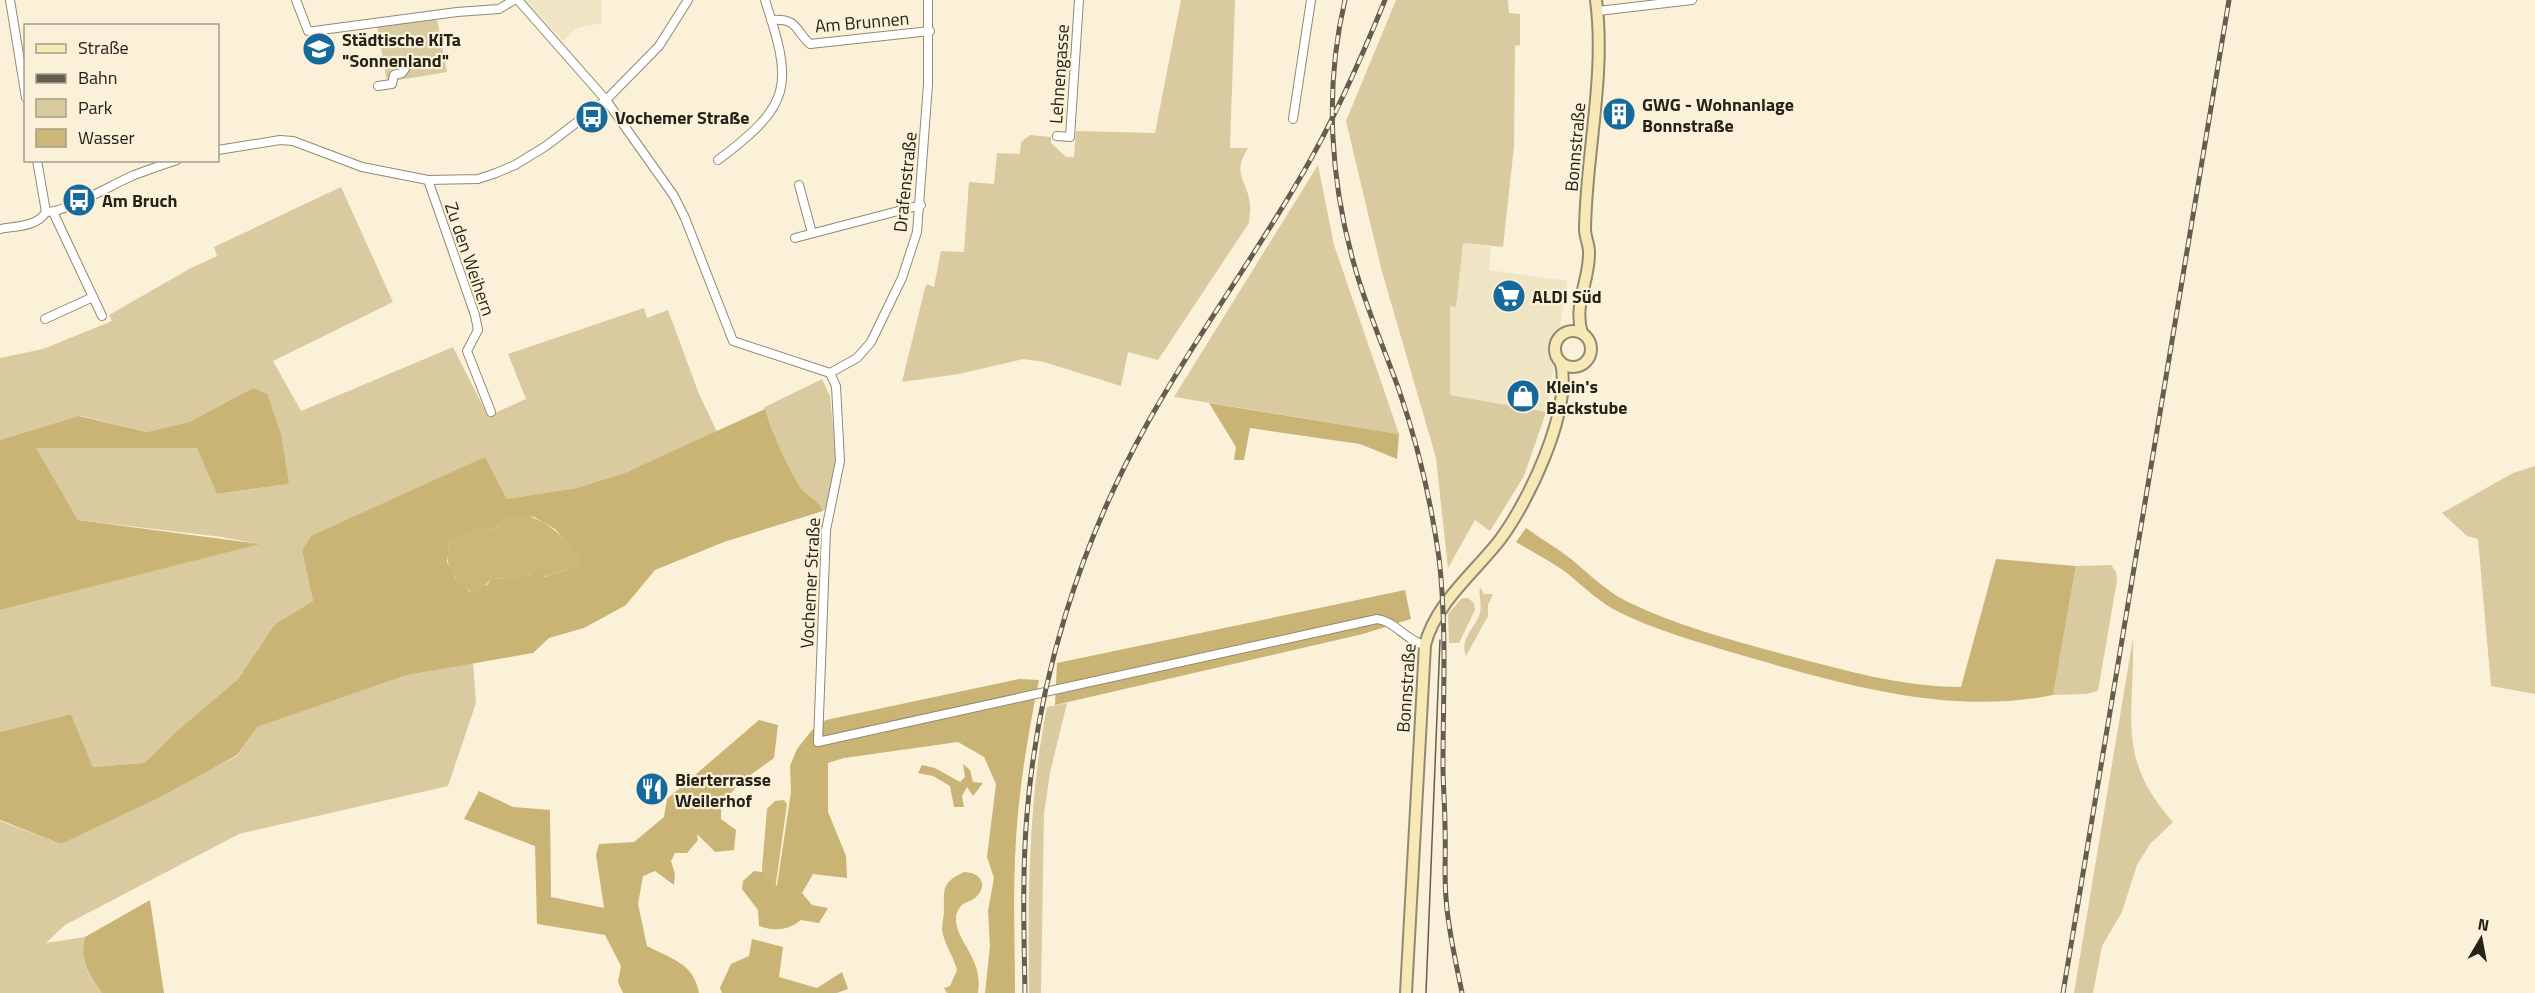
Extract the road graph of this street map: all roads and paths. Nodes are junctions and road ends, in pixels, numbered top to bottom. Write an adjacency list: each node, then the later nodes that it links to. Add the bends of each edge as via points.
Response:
1 (10, 0): 14 (street)
2 (296, 0): 3 (street, via 308,31 499,9)
3 (516, 0): 16 (street)
4 (688, 0): 16 (street, via 659,46)
5 (765, 0): 11 (street)
6 (928, 0): 12 (street, Drafenstraße)
7 (1079, 0): 18 (street, Lehnengasse, via 1070,137)
8 (1311, 0): 17 (street)
9 (1692, 0): 10 (street)
10 (1597, 6): 30 (main road, Bonnstraße, via 1599,62 1585,233 1589,254)
11 (771, 20): 12 (street, Am Brunnen, via 799,28 810,44); 20 (street, via 782,55 780,93 758,127)
12 (930, 31): 25 (street, Drafenstraße)
13 (407, 66): 15 (street, via 394,75 392,84)
14 (24, 86)
15 (378, 86)
16 (606, 100): 23 (street, via 546,147 515,165 478,179); 38 (street, via 674,196 733,341)
17 (1293, 119)
18 (1057, 136)
19 (219, 150): 23 (street, via 293,141 362,167)
20 (718, 160)
21 (37, 162): 26 (street)
22 (171, 162): 26 (street)
23 (428, 180): 40 (street, Zu den Weihern, via 475,315 478,330 467,351)
24 (799, 185): 28 (street)
25 (921, 206): 28 (street); 38 (street, Drafenstraße, via 911,254 871,342 856,358)
26 (49, 212): 27 (street, via 35,222); 31 (street)
27 (0, 228)
28 (812, 233): 29 (street)
29 (795, 238)
30 (1580, 296): 34 (main road, Bonnstraße); 35 (main road, Bonnstraße)
31 (93, 297): 32 (street); 33 (street)
32 (102, 316)
33 (45, 319)
34 (1563, 333): 35 (main road); 36 (main road, via 1554,346)
35 (1582, 333): 37 (main road, via 1591,347 1588,359)
36 (1561, 363): 37 (main road); 39 (main road, Bonnstraße)
37 (1579, 366): 39 (main road, Bonnstraße)
38 (830, 373): 41 (street, Vochemer Straße, via 836,386 840,461 826,530 818,742 1377,619)
39 (1563, 388): 41 (main road, Bonnstraße, via 1533,484 1500,539 1432,622)
40 (491, 412)
41 (1425, 645): 42 (main road, Bonnstraße)
42 (1406, 993)

